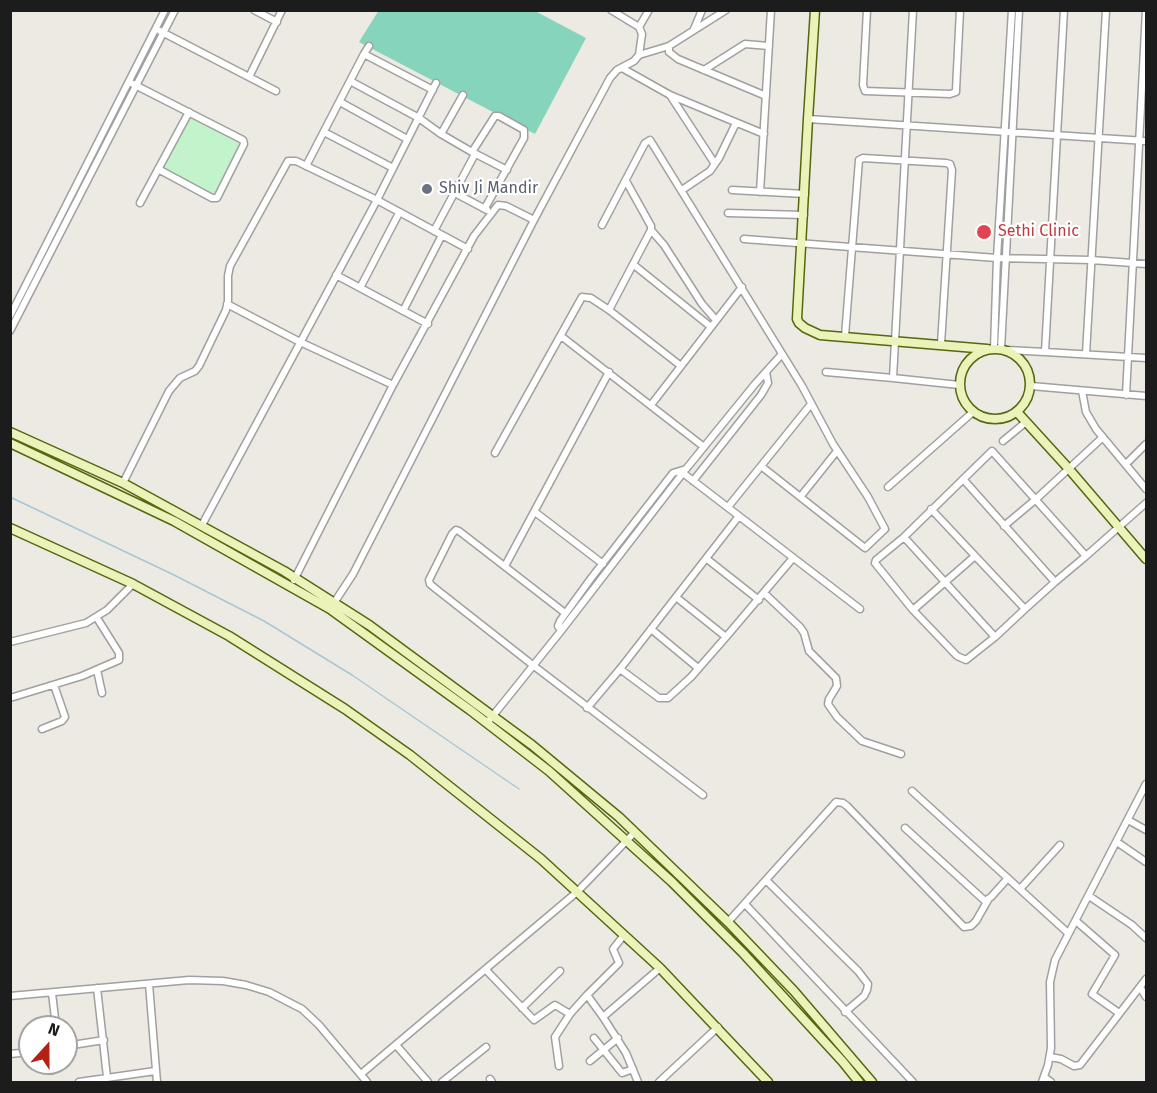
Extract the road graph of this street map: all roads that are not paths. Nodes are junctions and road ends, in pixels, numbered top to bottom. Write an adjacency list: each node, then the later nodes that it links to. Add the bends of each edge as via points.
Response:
1 (165, 10): 21 (street)
2 (175, 10): 23 (street)
3 (254, 10): 19 (street)
4 (282, 10): 19 (street)
5 (611, 10): 20 (street)
6 (649, 10): 20 (street)
7 (702, 10): 22 (street)
8 (726, 10): 22 (street)
9 (771, 10): 26 (street)
10 (815, 10): 43 (main road)
11 (867, 10): 36 (street, via 863,89)
12 (913, 10): 36 (street)
13 (960, 10): 36 (street, via 956,92)
14 (1012, 10): 47 (street)
15 (1019, 10): 47 (street)
16 (1064, 10): 50 (street)
17 (1106, 10): 51 (street)
18 (1146, 10): 53 (street)
19 (277, 22): 31 (street)
20 (639, 27): 28 (street)
21 (156, 29): 23 (street); 33 (street)
22 (694, 30): 25 (street)
23 (163, 33): 31 (street); 34 (street)
24 (369, 46): 27 (street)
25 (669, 46): 28 (street); 30 (street, via 669,52 678,59)
26 (769, 46): 30 (street, via 745,44); 39 (street)
27 (364, 54): 32 (street); 42 (street, via 435,87)
28 (639, 55): 29 (street)
29 (622, 68): 37 (street); 73 (street, via 610,78)
30 (704, 70): 39 (street)
31 (249, 77): 35 (street)
32 (350, 81): 40 (street); 42 (street)
33 (129, 82): 34 (street); 97 (street)
34 (136, 86): 41 (street); 101 (street)
35 (276, 91)
36 (908, 92): 45 (street)
37 (670, 94): 44 (street); 56 (street)
38 (463, 95): 48 (street)
39 (766, 96): 49 (street)
40 (340, 102): 46 (street); 52 (street)
41 (189, 112): 59 (street); 59 (street, via 243,140 219,196 212,198)
42 (419, 118): 48 (street); 52 (street)
43 (808, 119): 45 (street); 66 (main road)
44 (736, 123): 49 (street); 56 (street)
45 (906, 126): 47 (street); 55 (street)
46 (324, 132): 57 (street); 58 (street)
47 (1009, 133): 50 (street); 84 (street); 85 (street)
48 (441, 134): 54 (street)
49 (764, 134): 65 (street)
50 (1057, 136): 51 (street); 86 (street)
51 (1099, 138): 53 (street); 87 (street)
52 (408, 139): 58 (street)
53 (1143, 141): 88 (street)
54 (474, 153): 60 (street); 60 (street, via 491,120 499,116 525,132); 64 (street)
55 (906, 161): 81 (street, via 859,160); 82 (street); 83 (street, via 951,166)
56 (715, 164): 62 (street)
57 (306, 166): 67 (street); 94 (street, via 291,160 285,166 230,266)
58 (393, 168): 67 (street)
59 (158, 170): 68 (street)
60 (507, 170): 69 (street)
61 (626, 181): 62 (street, via 650,140); 74 (street); 75 (street)
62 (682, 190): 92 (street)
63 (732, 190): 65 (street)
64 (453, 192): 69 (street); 76 (street)
65 (760, 192): 66 (street)
66 (805, 194): 72 (main road)
67 (377, 200): 70 (street); 91 (street)
68 (140, 203)
69 (488, 210): 73 (street, via 502,205); 80 (street)
70 (399, 213): 76 (street); 93 (street)
71 (728, 213): 72 (street)
72 (804, 215): 79 (main road)
73 (534, 220): 173 (street)
74 (602, 225)
75 (651, 230): 90 (street); 98 (street)
76 (434, 231): 77 (street)
77 (442, 236): 80 (street); 96 (street)
78 (744, 239): 79 (street)
79 (802, 243): 81 (street); 103 (main road, via 797,319 820,335)
80 (468, 249): 99 (street)
81 (853, 249): 82 (street); 103 (street)
82 (898, 250): 83 (street); 104 (street)
83 (946, 254): 84 (street); 106 (street)
84 (997, 258): 85 (street); 107 (street)
85 (1006, 259): 86 (street); 107 (street)
86 (1051, 259): 87 (street); 108 (street)
87 (1091, 260): 88 (street); 110 (street)
88 (1132, 264): 89 (street); 111 (street)
89 (1146, 264)
90 (634, 265): 95 (street); 100 (street)
91 (336, 275): 93 (street); 105 (street)
92 (742, 287): 98 (street); 109 (street)
93 (360, 288): 96 (street)
94 (227, 304): 105 (street); 143 (street, via 199,366 169,391)
95 (609, 310): 102 (street, via 591,298 582,297); 113 (street)
96 (403, 311): 99 (street)
97 (11, 313)
98 (716, 320): 100 (street)
99 (428, 324): 118 (street)
100 (711, 327): 113 (street)
101 (10, 331)
102 (561, 336): 114 (street); 136 (street)
103 (846, 336): 104 (main road)
104 (894, 340): 106 (main road); 117 (street)
105 (300, 342): 118 (street); 153 (street)
106 (941, 344): 107 (main road)
107 (997, 349): 108 (street); 119 (main road, via 976,354 967,362); 120 (main road, via 1020,358 1027,367)
108 (1045, 352): 110 (street)
109 (782, 354): 115 (street); 124 (street)
110 (1086, 354): 111 (street)
111 (1127, 357): 112 (street); 122 (street)
112 (1146, 358)
113 (681, 366): 125 (street)
114 (609, 372): 125 (street); 151 (street)
115 (766, 372): 134 (street); 142 (street, via 768,383 761,395)
116 (826, 372): 117 (street)
117 (892, 378): 119 (street)
118 (393, 385): 165 (street)
119 (959, 385): 126 (main road)
120 (1031, 386): 121 (street); 127 (main road)
121 (1082, 391): 122 (street); 130 (street, via 1086,412)
122 (1126, 395): 123 (street)
123 (1146, 396)
124 (811, 404): 135 (street); 138 (street)
125 (651, 405): 134 (street)
126 (972, 412): 127 (main road, via 995,419); 144 (street)
127 (1017, 412): 128 (main road)
128 (1026, 422): 131 (street); 139 (main road)
129 (10, 432): 143 (main road)
130 (1103, 437): 137 (street); 139 (street)
131 (1003, 441)
132 (10, 442): 169 (main road, via 174,521)
133 (1146, 444): 137 (street)
134 (704, 447): 140 (street)
135 (837, 451): 146 (street); 146 (street, via 885,529 866,548)
136 (495, 453)
137 (1126, 464): 145 (street)
138 (761, 466): 146 (street); 149 (street)
139 (1069, 469): 147 (street); 155 (main road)
140 (684, 471): 142 (street); 163 (street, via 673,473); 180 (street)
141 (963, 479): 147 (street, via 992,451); 150 (street); 154 (street)
142 (693, 481): 149 (street)
143 (123, 483): 153 (main road)
144 (888, 488)
145 (1146, 489)
146 (801, 496)
147 (1035, 500): 154 (street); 159 (street)
148 (1146, 503): 155 (street)
149 (728, 507): 152 (street)
150 (931, 509): 157 (street); 158 (street)
151 (535, 512): 163 (street); 164 (street)
152 (739, 516): 160 (street); 161 (street)
153 (202, 525): 165 (main road)
154 (1004, 526): 166 (street)
155 (1118, 527): 159 (street); 162 (main road)
156 (10, 528): 168 (main road)
157 (904, 537): 167 (street); 176 (street, via 875,563)
158 (975, 556): 167 (street); 175 (street)
159 (1086, 556): 166 (street)
160 (794, 558): 170 (street); 174 (street)
161 (707, 559): 171 (street); 172 (street)
162 (1146, 560)
163 (603, 564): 177 (street)
164 (505, 566): 177 (street); 184 (street, via 456,530 429,582)
165 (295, 578): 169 (street); 173 (main road)
166 (1055, 582): 175 (street)
167 (944, 583): 176 (street); 182 (street)
168 (133, 584): 178 (street); 209 (main road, via 229,636 345,709 468,799)
169 (290, 586): 173 (main road)
170 (764, 593): 172 (street); 194 (street, via 800,627 808,651 836,678 837,686 828,704 837,717 862,741)
171 (676, 597): 179 (street); 181 (street)
172 (759, 600): 181 (street)
173 (333, 606): 192 (main road)
174 (860, 609)
175 (1025, 609): 182 (street)
176 (913, 610): 182 (street, via 963,659 969,660)
177 (566, 613): 180 (street, via 558,626)
178 (97, 618): 183 (street); 187 (street, via 120,656)
179 (651, 629): 185 (street); 186 (street)
180 (561, 631): 184 (street)
181 (726, 637): 185 (street)
182 (995, 637)
183 (10, 642)
184 (534, 666): 191 (street); 192 (street)
185 (698, 668): 186 (street, via 664,699)
186 (620, 669): 191 (street)
187 (97, 670): 188 (street); 189 (street)
188 (54, 685): 190 (street); 193 (street, via 65,717)
189 (102, 693)
190 (10, 698)
191 (587, 708): 197 (street)
192 (490, 720): 201 (main road, via 532,745); 202 (main road)
193 (42, 729)
194 (901, 754)
195 (1146, 784): 198 (street)
196 (912, 790): 206 (street)
197 (703, 795)
198 (1128, 820): 200 (street); 203 (street)
199 (905, 828): 211 (street, via 981,899)
200 (1146, 830)
201 (635, 832): 202 (street); 214 (main road)
202 (626, 840): 209 (street); 259 (main road, via 742,953)
203 (1117, 842): 205 (street); 210 (street)
204 (1060, 845): 208 (street)
205 (1146, 862)
206 (1008, 878): 208 (street); 211 (street)
207 (767, 881): 211 (street, via 832,804 840,802 964,927 976,921); 212 (street); 230 (street, via 868,984 864,996)
208 (1020, 889): 215 (street)
209 (577, 892): 216 (main road); 219 (street)
210 (1089, 896): 213 (street); 217 (street)
211 (988, 900)
212 (745, 904): 214 (street); 230 (street)
213 (1076, 921): 215 (street); 231 (street, via 1115,955 1092,994)
214 (728, 922): 260 (main road)
215 (1068, 933): 243 (street, via 1051,971)
216 (624, 935): 218 (main road); 226 (street, via 613,949 619,963)
217 (1146, 938)
218 (660, 968): 234 (street); 235 (main road)
219 (486, 970): 229 (street); 240 (street)
220 (560, 970): 229 (street)
221 (1146, 979): 223 (street)
222 (149, 984): 224 (street); 247 (street); 248 (street, via 206,980 269,992 312,1017)
223 (1140, 987): 228 (street); 231 (street)
224 (98, 988): 225 (street); 238 (street)
225 (52, 993): 227 (street); 233 (street)
226 (587, 995): 232 (street); 234 (street)
227 (10, 996)
228 (1146, 997)
229 (522, 1008): 232 (street, via 534,1020 555,1005)
230 (845, 1012): 261 (street)
231 (1119, 1013): 243 (street, via 1080,1065)
232 (570, 1014): 245 (street, via 555,1037)
233 (55, 1015)
234 (603, 1017): 237 (street)
235 (718, 1027): 257 (street); 258 (main road)
236 (594, 1038): 242 (street)
237 (618, 1038): 242 (street); 246 (street)
238 (104, 1040): 239 (street); 249 (street)
239 (78, 1044)
240 (396, 1045): 248 (street); 254 (street)
241 (486, 1047): 255 (street)
242 (604, 1050): 244 (street); 246 (street, via 622,1073)
243 (1050, 1058): 250 (street)
244 (590, 1061)
245 (559, 1066)
246 (633, 1069): 256 (street)
247 (155, 1071): 249 (street); 252 (street)
248 (361, 1074): 253 (street)
249 (112, 1079): 251 (street)
250 (1043, 1080): 262 (street)
251 (79, 1083)
252 (157, 1083)
253 (367, 1083)
254 (429, 1083)
255 (442, 1083)
256 (638, 1083)
257 (659, 1083)
258 (768, 1083)
259 (859, 1083)
260 (872, 1083)
261 (913, 1083)
262 (1052, 1083)

